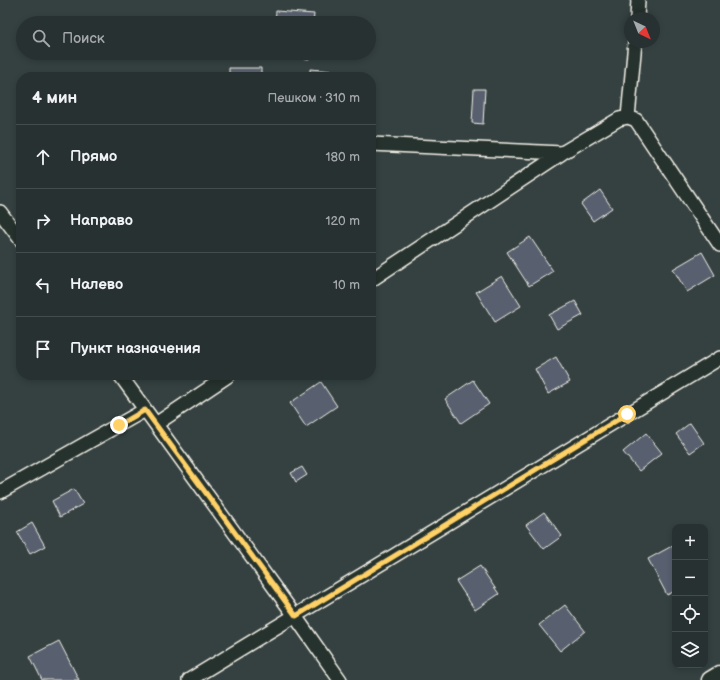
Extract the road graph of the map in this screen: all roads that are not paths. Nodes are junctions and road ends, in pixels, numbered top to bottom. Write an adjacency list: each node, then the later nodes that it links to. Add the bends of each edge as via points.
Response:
1 (638, 0): 2 (street)
2 (637, 12)
3 (634, 48): 4 (street)
4 (628, 117): 6 (street, via 619,119); 9 (street, via 636,120)
5 (376, 144): 6 (street)
6 (562, 153): 10 (street)
7 (0, 212): 8 (street)
8 (16, 233)
9 (720, 246)
10 (376, 277)
11 (720, 358): 17 (street)
12 (124, 380): 14 (street)
13 (222, 380): 15 (street)
14 (145, 410): 15 (street); 16 (street)
15 (156, 424): 17 (street)
16 (0, 492)
17 (296, 616): 19 (street); 20 (street)
18 (720, 674): 21 (street)
19 (189, 680)
20 (340, 680)
21 (710, 680)

